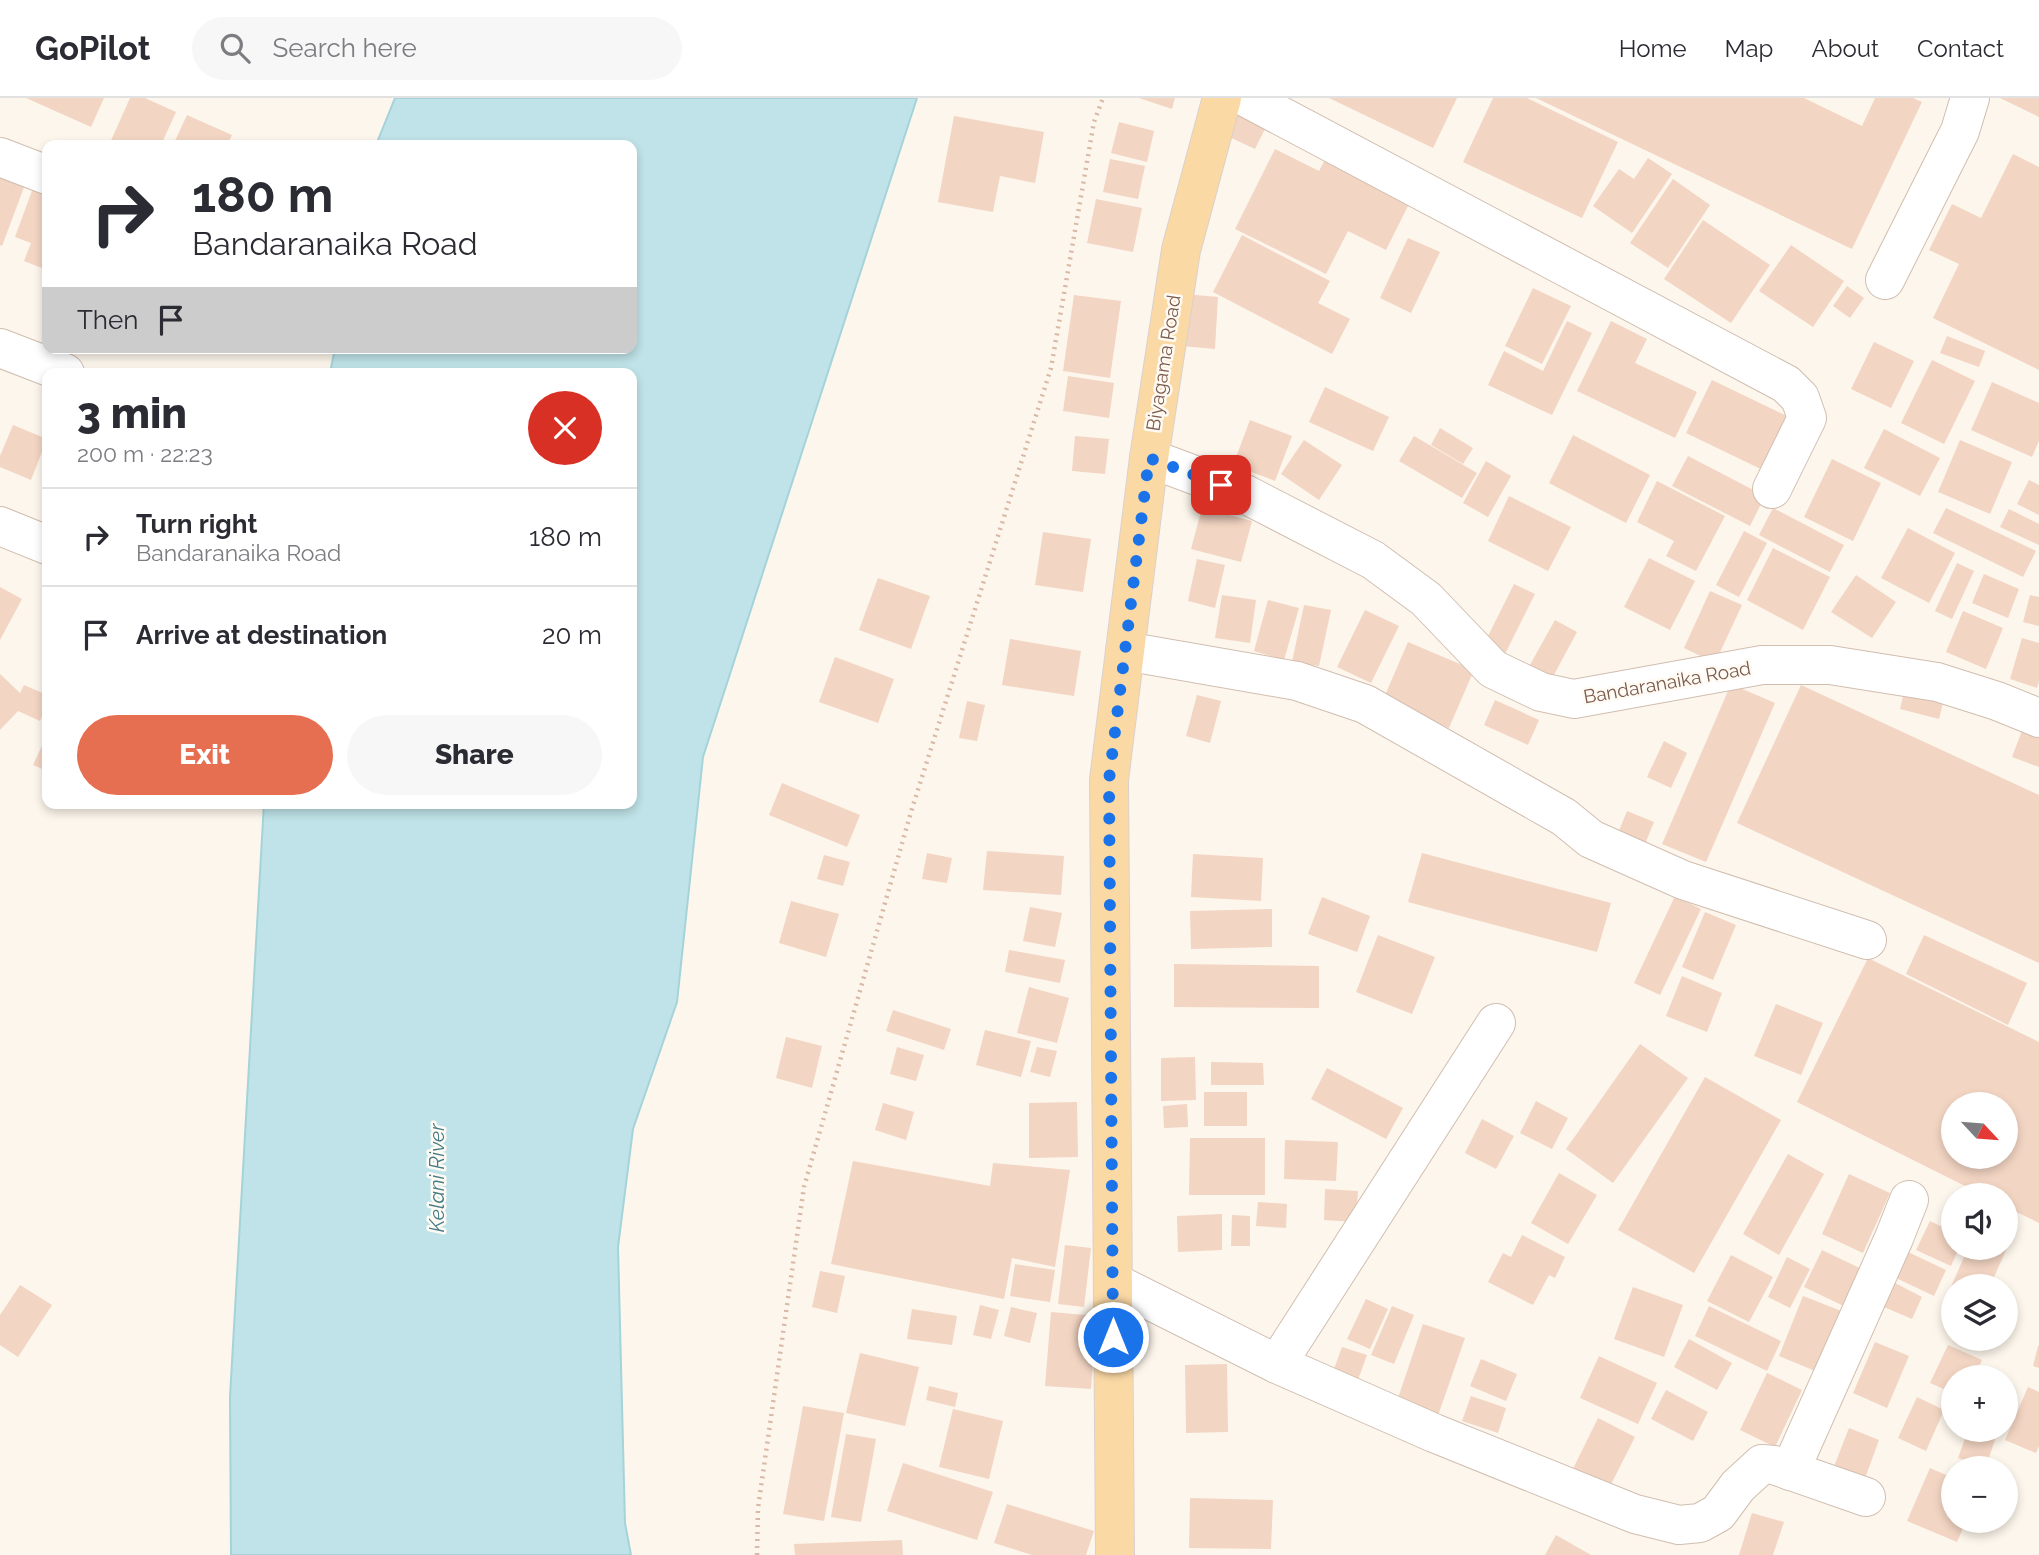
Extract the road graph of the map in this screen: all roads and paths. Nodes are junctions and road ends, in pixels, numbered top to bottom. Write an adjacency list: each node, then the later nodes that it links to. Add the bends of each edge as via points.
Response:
1 (1103, 98): 23 (path, via 1094,122 1051,368 911,812 804,1187 758,1508)
2 (1222, 98): 10 (main road, Biyagama Road, via 1181,250)
3 (1247, 98): 11 (street, via 1786,384 1800,398 1807,418)
4 (1970, 98): 7 (street, via 1960,131)
5 (0, 157): 6 (street)
6 (42, 173)
7 (1885, 280)
8 (0, 348): 9 (street)
9 (52, 368)
10 (1149, 458): 14 (main road, Biyagama Road); 15 (street, Bandaranaika Road, via 1245,494 1373,559 1426,599 1493,669 1541,692 1574,699 1762,665 1830,665 1937,682)
11 (1772, 489)
12 (0, 526): 13 (street)
13 (42, 543)
14 (1125, 651): 16 (street, via 1297,681 1365,704 1564,817 1591,839 1683,880); 19 (main road, Biyagama Road, via 1109,780)
15 (2039, 718)
16 (1867, 940)
17 (1496, 1023): 20 (street)
18 (1909, 1200): 21 (street)
19 (1113, 1282): 20 (street); 24 (main road, Biyagama Road)
20 (1277, 1364): 21 (street, via 1622,1509 1679,1525 1700,1523 1718,1513 1762,1464)
21 (1790, 1471): 22 (street)
22 (1866, 1497)
23 (757, 1555)
24 (1115, 1555)

